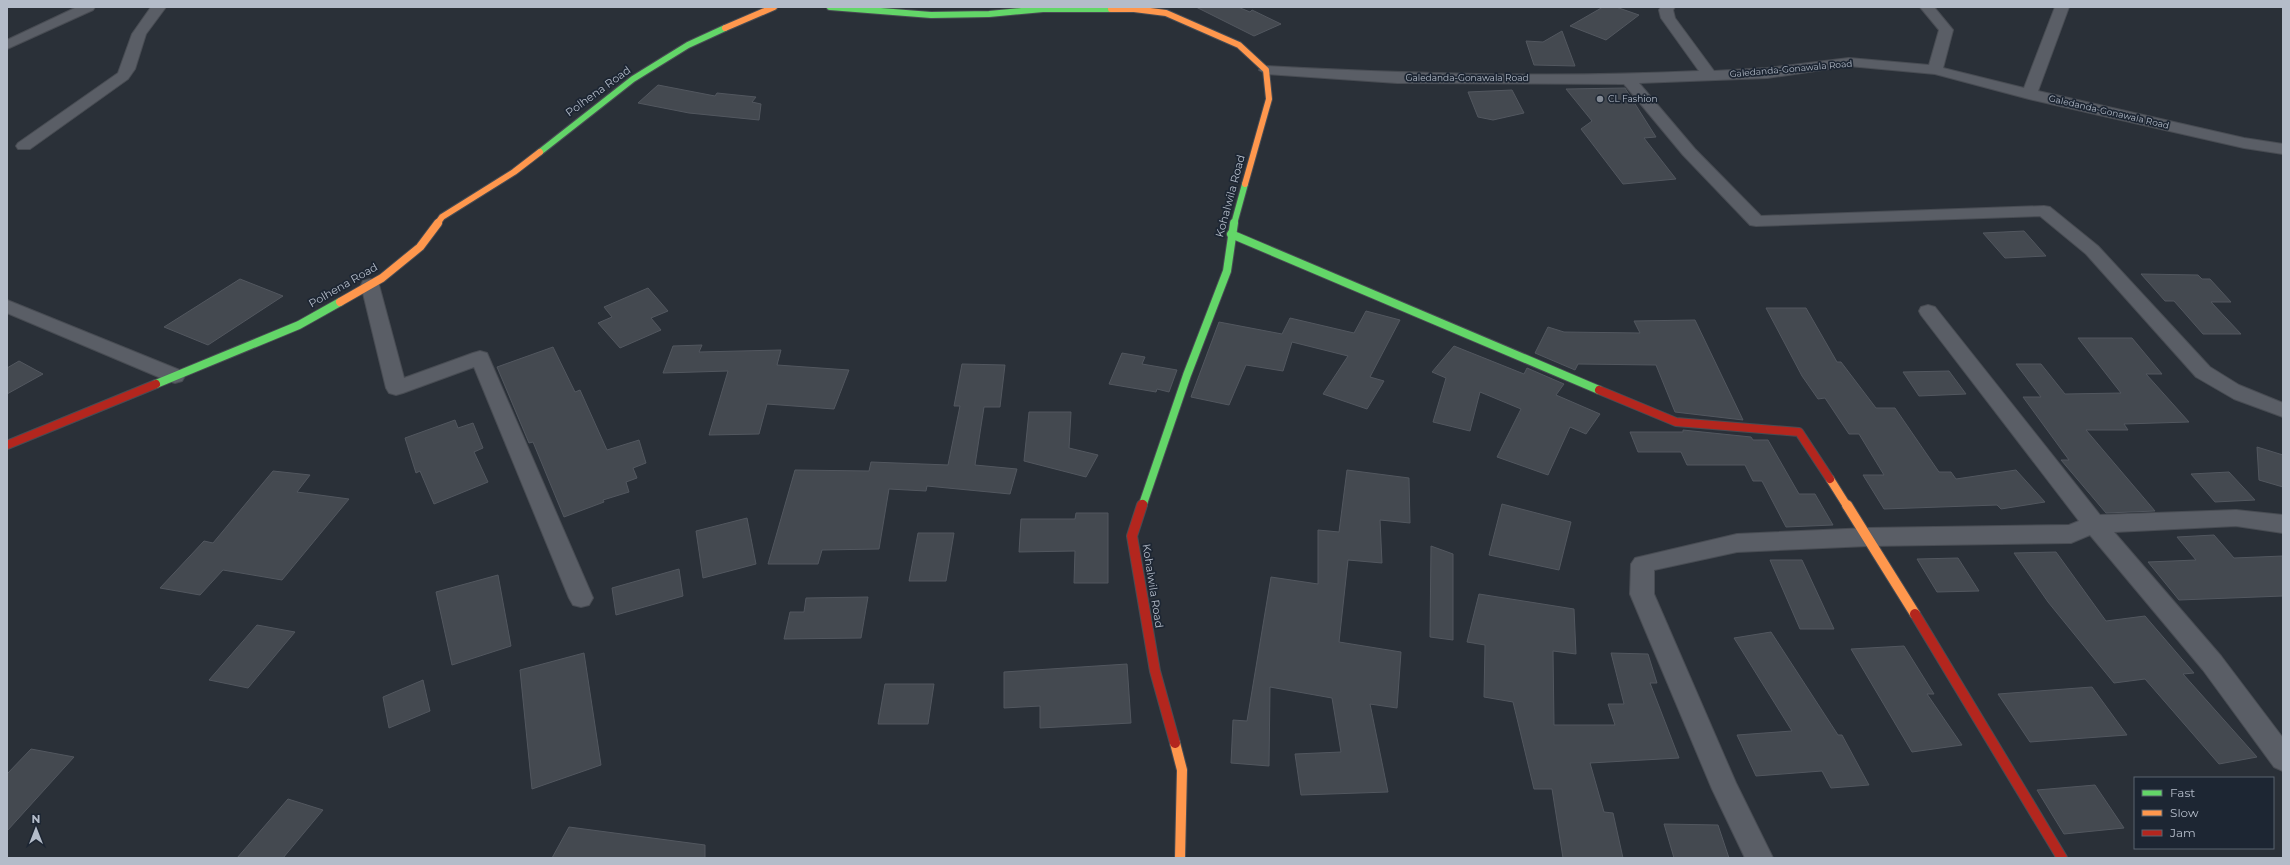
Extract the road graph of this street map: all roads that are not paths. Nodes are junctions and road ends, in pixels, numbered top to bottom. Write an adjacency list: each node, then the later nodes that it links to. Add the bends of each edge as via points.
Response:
1 (88, 7): 9 (street)
2 (159, 7): 15 (street, via 150,16 136,42 128,70 123,76)
3 (774, 7): 18 (street, Polhena Road, via 688,45 633,79 514,172 442,217 420,247)
4 (830, 7): 8 (street, via 931,15 1043,9)
5 (1668, 7): 12 (street, via 1668,18)
6 (1926, 7): 11 (street, via 1946,30)
7 (2062, 7): 14 (street)
8 (1135, 8): 10 (street, via 1166,13 1239,45)
9 (7, 45)
10 (1266, 70): 13 (street, Galedanda-Gonawala Road, via 1397,78); 17 (street, Kohalwila Road, via 1269,100)
11 (1935, 70): 12 (street, Galedanda-Gonawala Road, via 1849,62 1766,73); 14 (street, Galedanda-Gonawala Road)
12 (1710, 76): 13 (street, Galedanda-Gonawala Road)
13 (1628, 79): 22 (street, via 1689,152 1756,221 2044,211 2092,250 2203,372 2224,387)
14 (2029, 94): 16 (street, Galedanda-Gonawala Road, via 2244,143)
15 (24, 146)
16 (2283, 149)
17 (1231, 234): 26 (street, via 1676,422 1799,432); 29 (street, Kohalwila Road, via 1227,271 1187,375 1132,536 1154,671 1182,770)
18 (370, 285): 21 (street, Polhena Road, via 299,325); 27 (street, via 396,388 480,358)
19 (7, 306): 21 (street)
20 (1928, 311): 24 (street)
21 (175, 376): 23 (street, Polhena Road)
22 (2283, 410)
23 (7, 445)
24 (2094, 524): 25 (street, via 2236,518); 26 (street, via 2071,534); 28 (street, via 2212,662)
25 (2283, 524)
26 (1868, 536): 30 (street, via 1737,543 1643,564 1642,594 1725,789); 31 (street)
27 (581, 598)
28 (2283, 759)
29 (1180, 858)
30 (1759, 858)
31 (2062, 858)

